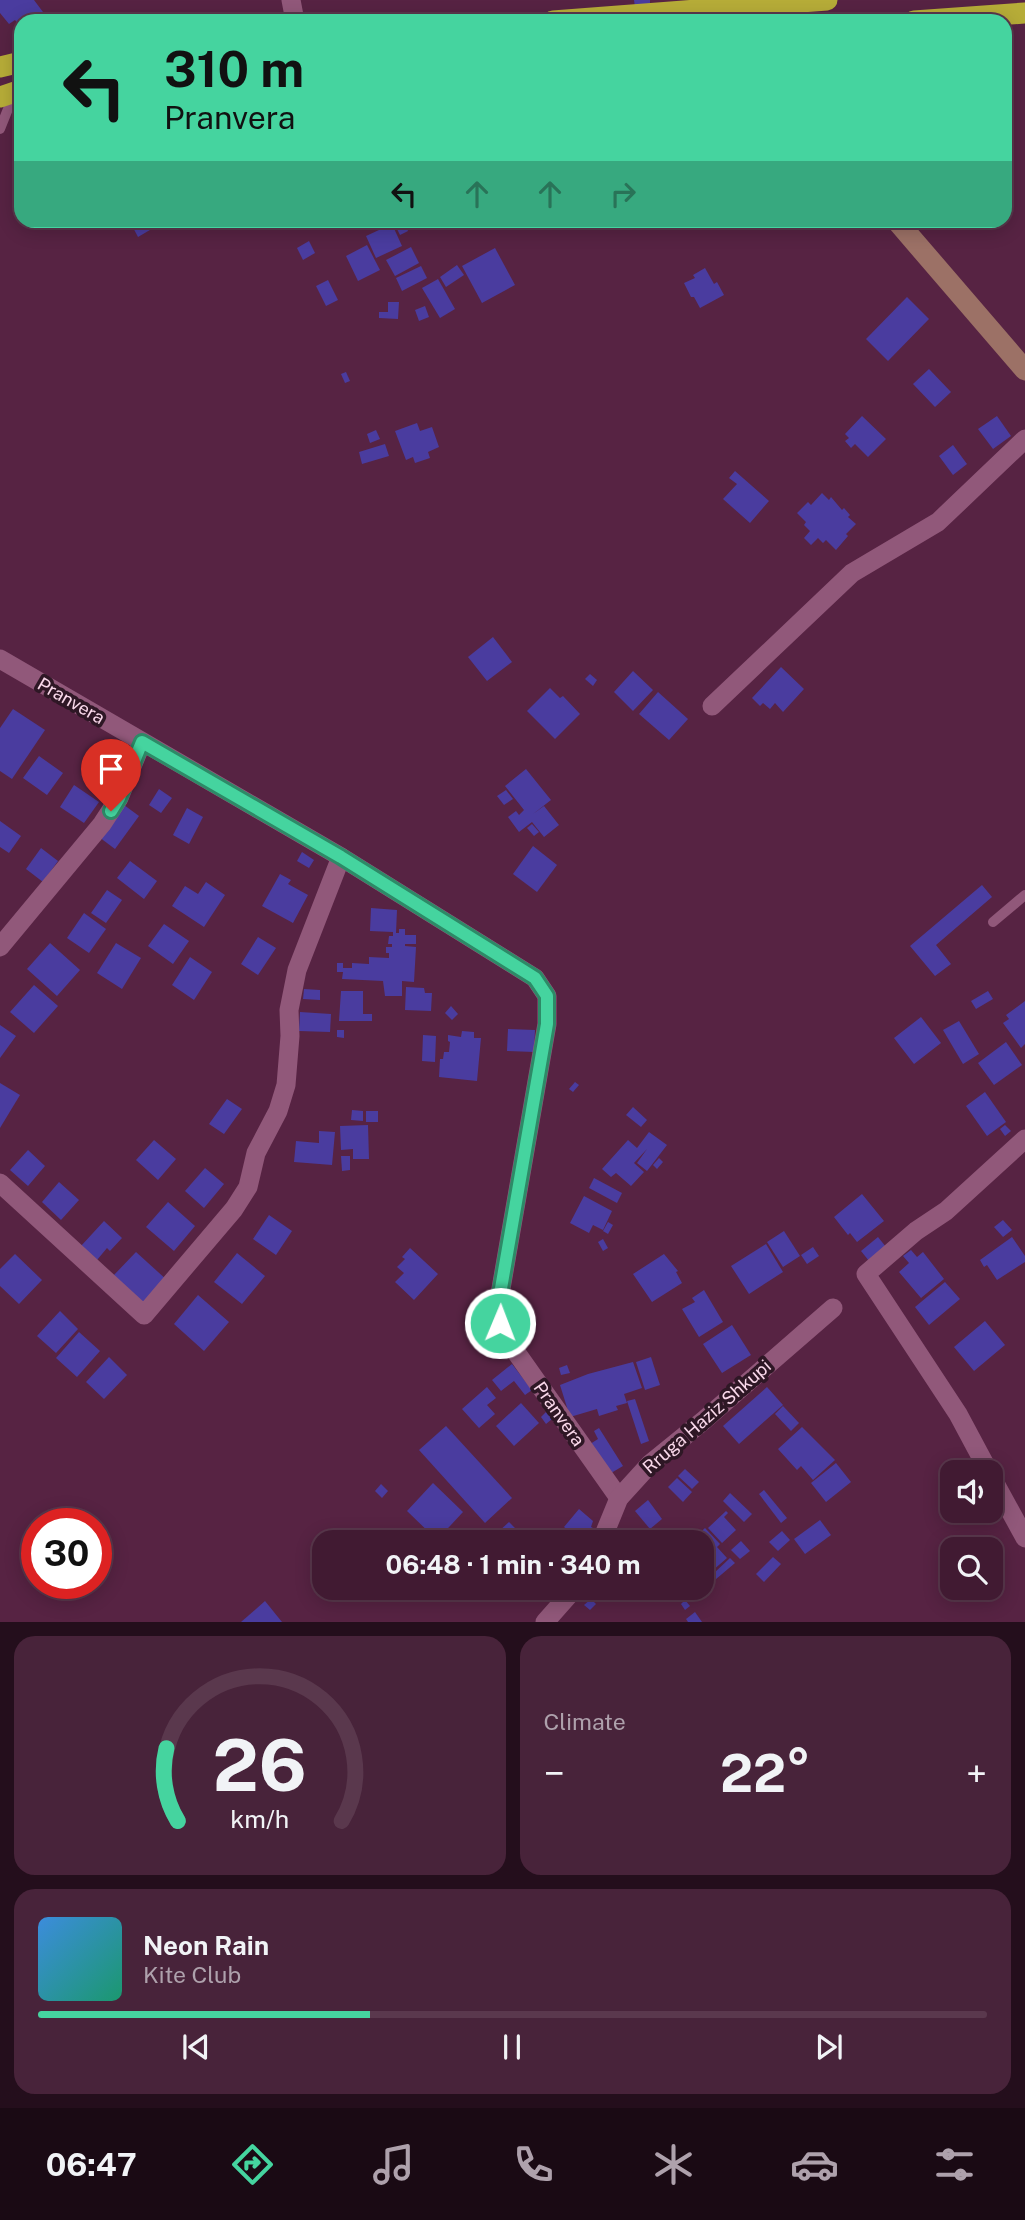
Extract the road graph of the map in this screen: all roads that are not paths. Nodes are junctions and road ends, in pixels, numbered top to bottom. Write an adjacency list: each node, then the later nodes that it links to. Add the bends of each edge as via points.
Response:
1 (827, 0): 2 (highway)
2 (644, 14)
3 (12, 93): 4 (lane)
4 (0, 129)
5 (903, 228): 6 (street)
6 (1025, 370)
7 (1025, 439): 9 (street, via 938,522 852,573)
8 (0, 659): 10 (street, Pranvera)
9 (712, 706)
10 (142, 742): 11 (street, Pranvera); 14 (street, via 119,798 102,824)
11 (341, 857): 16 (street, via 294,981 286,1085 256,1153 248,1187 144,1315); 20 (street, Pranvera, via 535,978 547,996 547,1024 499,1300 500,1323)
12 (1025, 895): 13 (lane)
13 (993, 922)
14 (0, 947)
15 (1025, 1139): 18 (street, via 946,1211 866,1274)
16 (0, 1183)
17 (833, 1308): 20 (street, Rruga Haziz Shkupi, via 650,1464)
18 (983, 1460)
19 (1003, 1497): 22 (street)
20 (618, 1498): 21 (street, Rruga Haziz Shkupi)
21 (606, 1530)
22 (1025, 1538)
23 (564, 1600): 24 (street)
24 (545, 1622)

